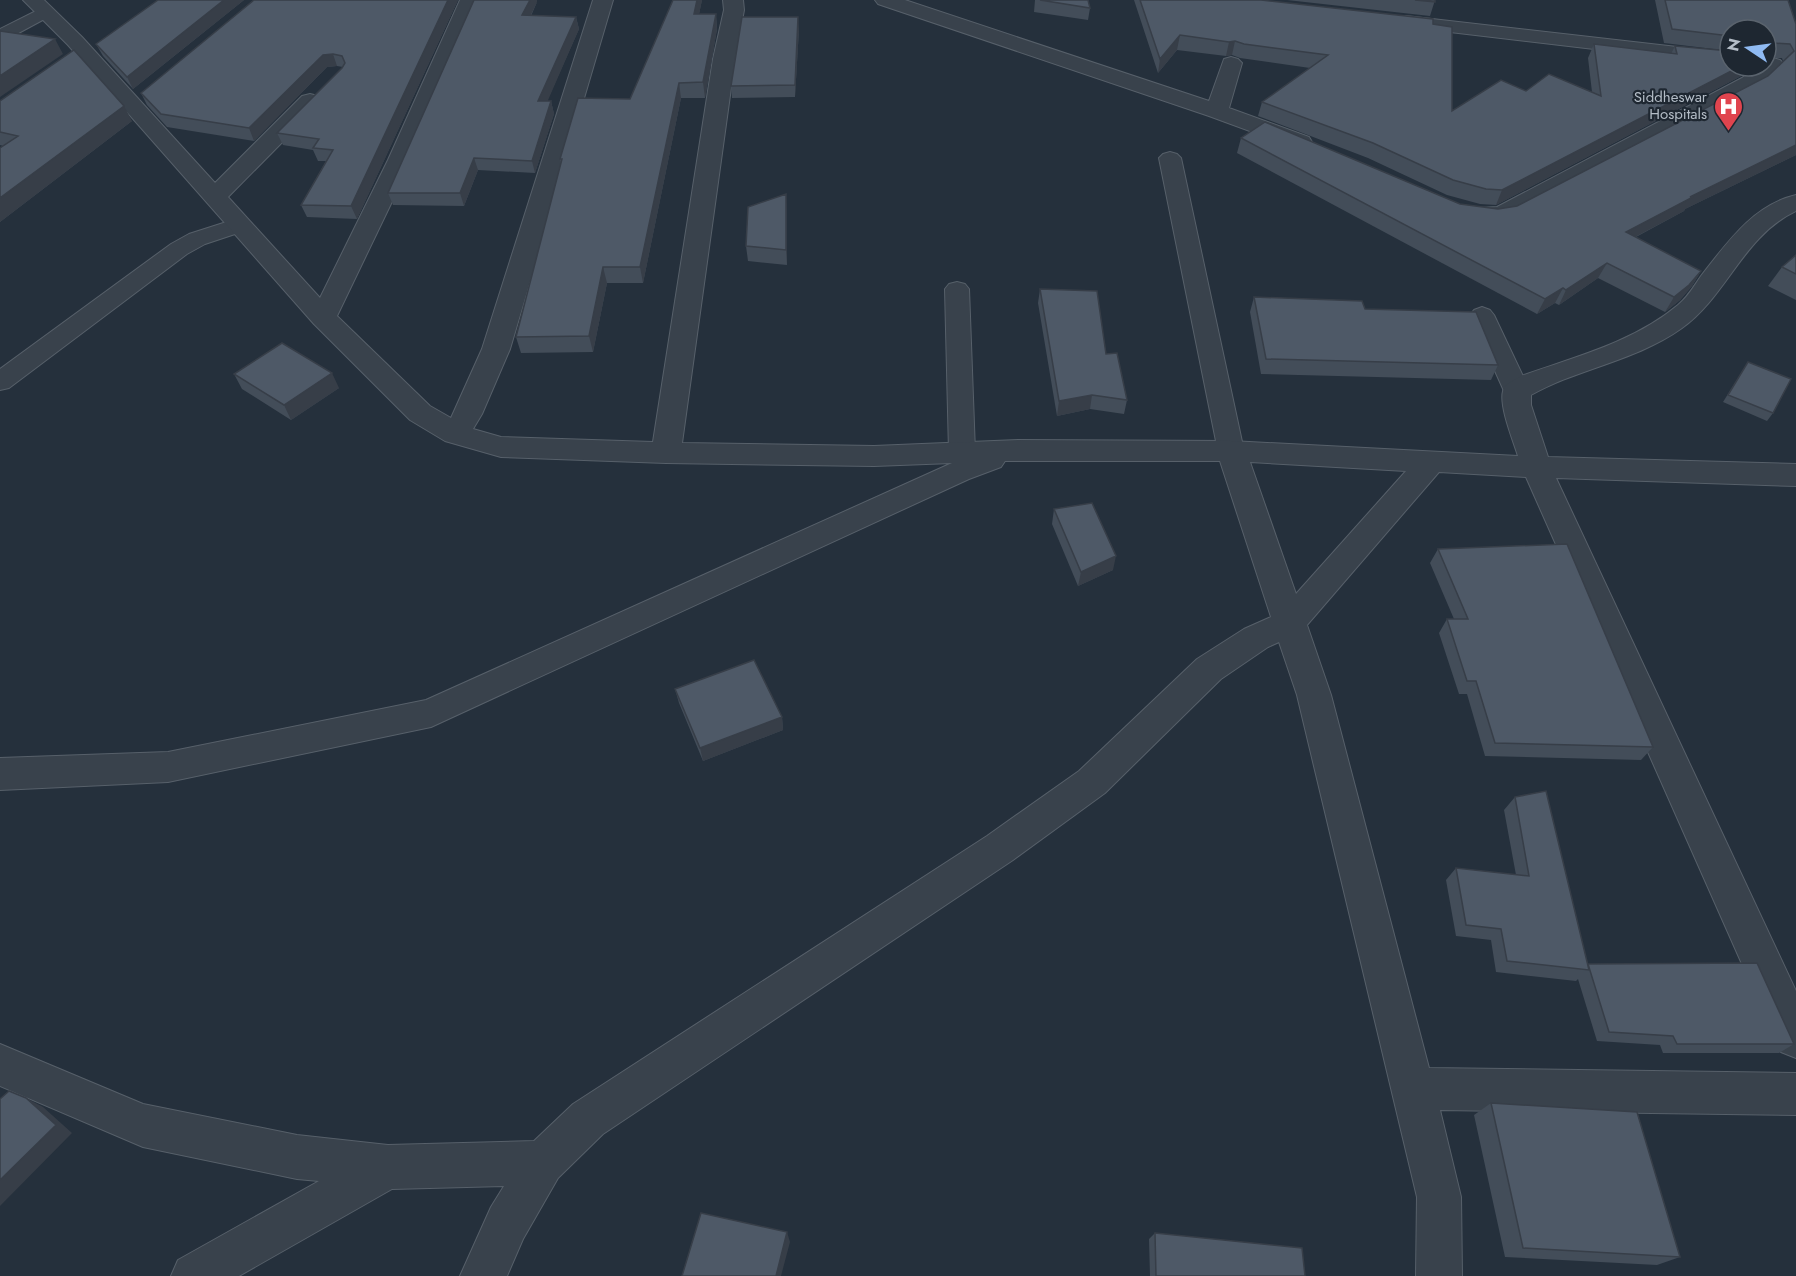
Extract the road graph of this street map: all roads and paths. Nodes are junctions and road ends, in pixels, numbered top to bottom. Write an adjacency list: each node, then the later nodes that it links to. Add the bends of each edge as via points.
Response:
1 (470, 0): 23 (street, via 400,160)
2 (603, 0): 26 (street, via 496,350)
3 (733, 0): 30 (street)
4 (885, 0): 14 (street)
5 (39, 6): 7 (lane); 17 (street, via 75,59 140,97)
6 (1390, 20): 8 (street)
7 (0, 37)
8 (1718, 58)
9 (1231, 63): 14 (street)
10 (1778, 64): 11 (street)
11 (1796, 66)
12 (1755, 78): 19 (street, via 1501,214 1469,214)
13 (328, 82): 17 (street)
14 (1217, 111): 15 (street)
15 (1326, 152)
16 (1170, 158): 28 (lane)
17 (214, 198): 20 (street)
18 (1796, 202): 25 (street, via 1780,208 1754,227 1690,309 1670,325)
19 (1451, 207)
20 (239, 225): 23 (street); 24 (lane, via 179,249)
21 (957, 289): 29 (lane)
22 (1482, 315): 25 (lane)
23 (323, 318): 26 (street, via 420,413)
24 (0, 382)
25 (1517, 391): 32 (street, via 1516,405)
26 (455, 434): 30 (street, via 501,447)
27 (1019, 450): 28 (street); 29 (street); 35 (street, via 959,472 431,712 168,767)
28 (1231, 450): 31 (street); 34 (street)
29 (962, 452): 30 (street, via 874,456)
30 (666, 453)
31 (1432, 461): 32 (street); 34 (street)
32 (1536, 467): 33 (street); 36 (street)
33 (1796, 475)
34 (1288, 624): 38 (street, via 1314,695); 40 (street, via 1256,638 1209,669 1092,782 1000,848 588,1119)
35 (0, 774)
36 (1796, 1036)
37 (0, 1065): 41 (street, via 143,1125 297,1157)
38 (1413, 1089): 39 (street); 44 (street, via 1439,1197)
39 (1796, 1094)
40 (543, 1163): 41 (street); 43 (street, via 507,1223)
41 (388, 1167): 42 (street)
42 (194, 1276)
43 (483, 1276)
44 (1439, 1276)

